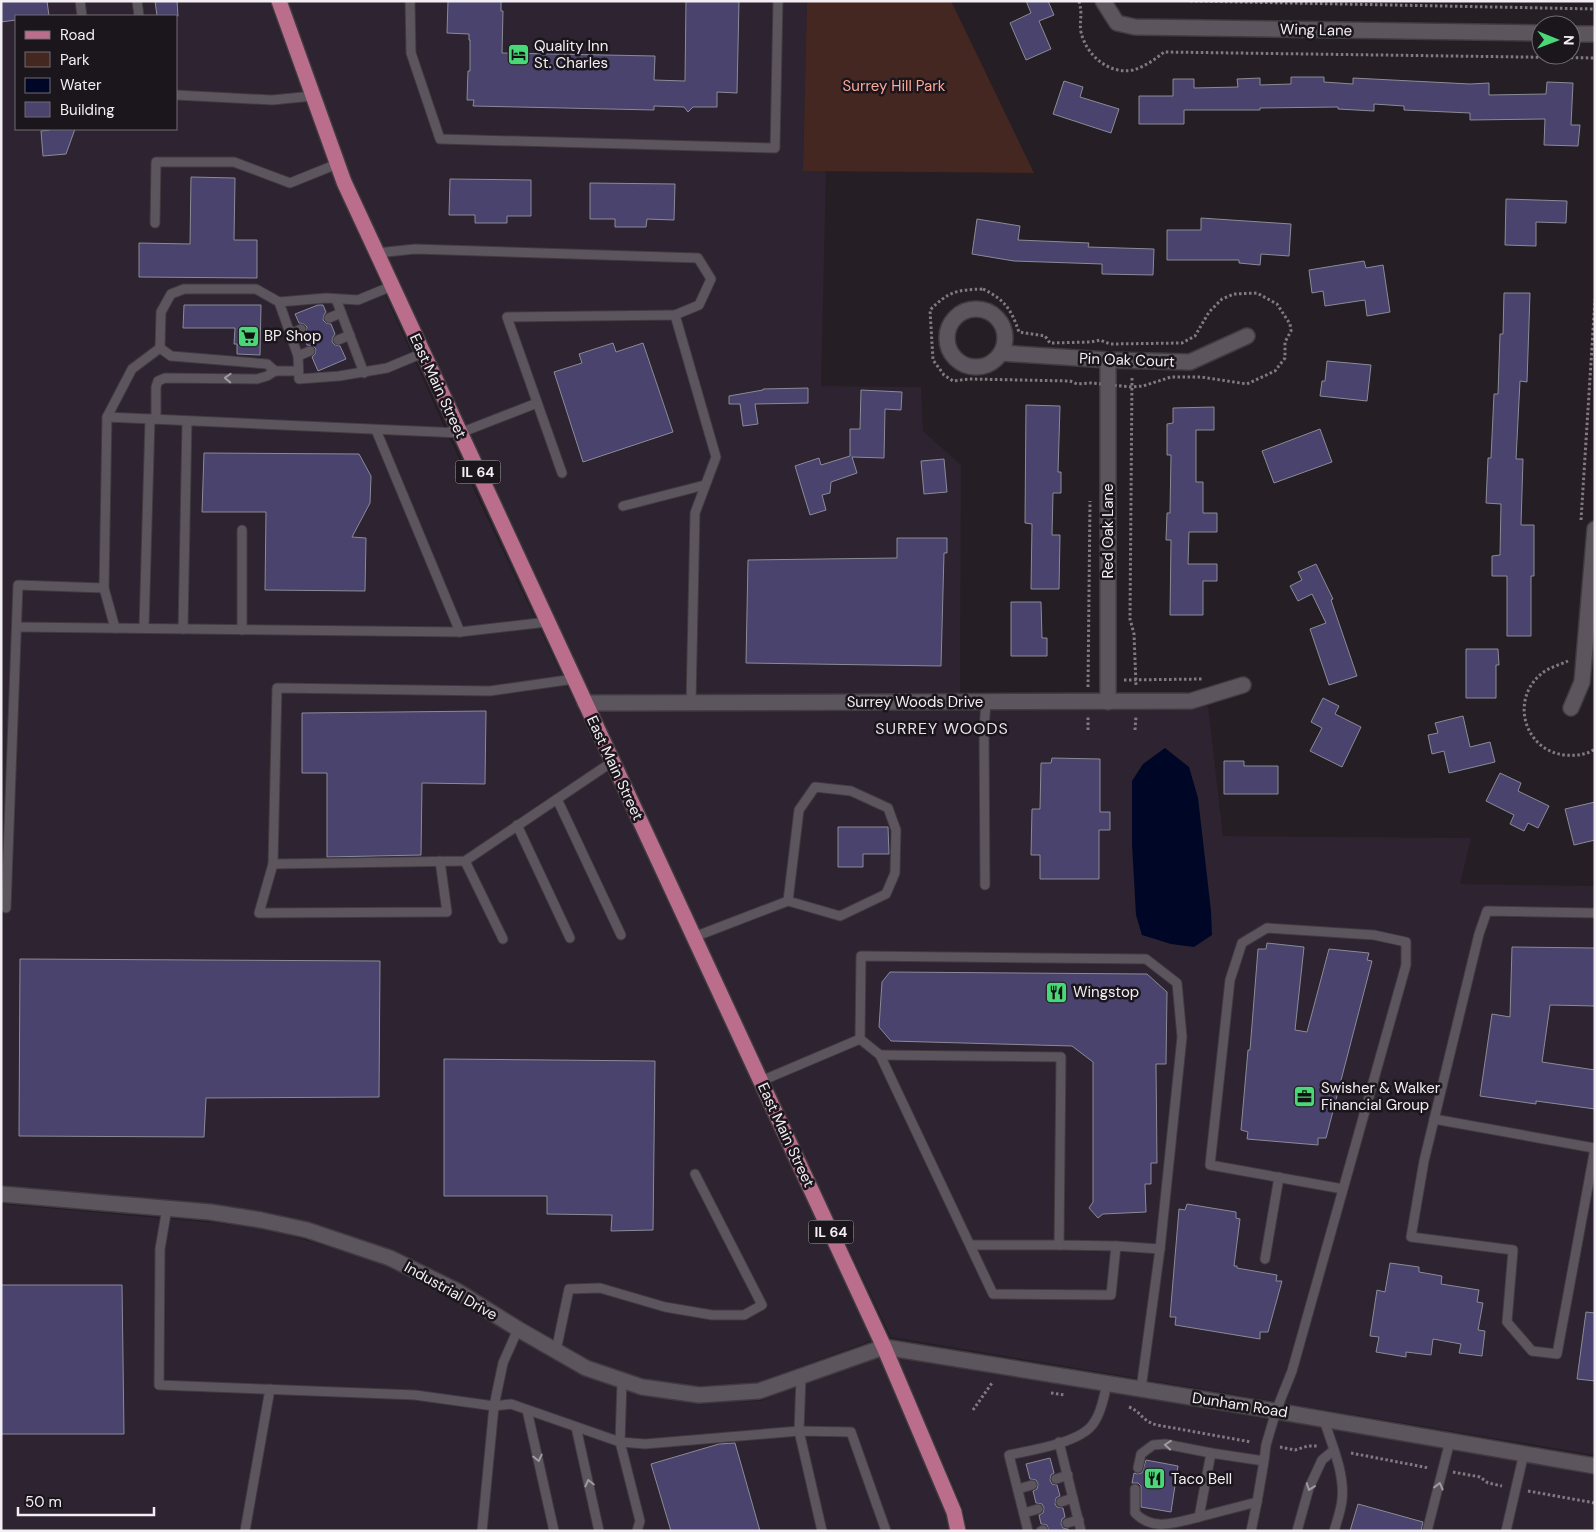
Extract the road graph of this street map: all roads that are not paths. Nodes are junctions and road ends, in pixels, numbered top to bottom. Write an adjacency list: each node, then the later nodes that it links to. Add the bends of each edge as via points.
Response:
1 (80, 1): 7 (lane)
2 (137, 1): 8 (lane)
3 (279, 1): 13 (main road, East Main Street / IL 64)
4 (410, 1): 5 (lane, via 411,53 440,138 774,148)
5 (778, 1)
6 (1103, 1): 9 (street, Wing Lane, via 1118,23 1134,28)
7 (82, 15)
8 (139, 15)
9 (1531, 33)
10 (1581, 34): 11 (street)
11 (1595, 34)
12 (178, 95): 13 (lane, via 272,100)
13 (313, 96): 14 (main road, East Main Street / IL 64)
14 (337, 164): 15 (lane, via 290,183 234,162 156,162); 16 (main road, East Main Street / IL 64)
15 (155, 223)
16 (377, 253): 17 (main road, East Main Street / IL 64); 21 (lane, via 416,249 698,258 711,279 699,305)
17 (392, 286): 18 (lane, via 358,300); 30 (main road, East Main Street / IL 64)
18 (336, 299): 19 (lane); 20 (lane)
19 (279, 302): 24 (lane); 28 (lane, via 256,289 184,288 171,294 161,312)
20 (341, 313): 22 (lane); 25 (lane)
21 (675, 315): 37 (lane, via 507,317); 44 (lane, via 716,457)
22 (329, 318)
23 (301, 329): 24 (lane)
24 (290, 334): 32 (lane)
25 (350, 335): 27 (lane); 36 (lane)
26 (1247, 336): 33 (street, Pin Oak Court, via 1190,362)
27 (338, 340)
28 (160, 348): 35 (lane, via 171,356 267,364); 38 (lane, via 132,369)
29 (310, 351): 32 (lane)
30 (423, 353): 36 (lane, via 387,368); 42 (main road, East Main Street / IL 64)
31 (1001, 354): 33 (street, Pin Oak Court)
32 (298, 356): 34 (lane)
33 (1108, 360): 60 (street, Red Oak Lane)
34 (298, 370): 35 (lane); 36 (lane, via 299,379)
35 (275, 371): 39 (lane, one-way to 39, via 257,378 165,378 158,381 156,387)
36 (364, 372)
37 (537, 403): 42 (lane); 43 (lane)
38 (107, 417): 39 (lane); 48 (lane)
39 (153, 419): 40 (lane); 52 (lane)
40 (187, 421): 41 (lane); 53 (lane)
41 (376, 430): 42 (lane); 55 (lane)
42 (460, 434): 49 (main road, East Main Street / IL 64)
43 (562, 473)
44 (705, 485): 45 (lane); 58 (lane, via 695,513)
45 (623, 506)
46 (1588, 525): 62 (street, via 1582,682)
47 (242, 530): 54 (lane)
48 (104, 588): 50 (lane, via 18,584); 51 (lane)
49 (547, 622): 55 (lane); 56 (main road, East Main Street / IL 64)
50 (16, 627): 51 (lane); 71 (lane)
51 (115, 628): 52 (lane)
52 (144, 628): 53 (lane)
53 (183, 629): 54 (lane)
54 (242, 630): 55 (lane)
55 (460, 632)
56 (574, 679): 61 (main road, East Main Street / IL 64); 68 (lane, via 490,691 277,688)
57 (1243, 685): 60 (street, Surrey Woods Drive, via 1191,701)
58 (691, 702): 59 (street, Surrey Woods Drive); 61 (street, Surrey Woods Drive)
59 (986, 702): 60 (street, Surrey Woods Drive); 69 (lane)
60 (1108, 702)
61 (585, 703): 63 (main road, East Main Street / IL 64)
62 (1571, 708)
63 (612, 762): 64 (lane); 74 (main road, East Main Street / IL 64)
64 (557, 799): 65 (lane); 73 (lane)
65 (517, 825): 66 (lane); 75 (lane)
66 (465, 860): 67 (lane); 76 (lane)
67 (440, 861): 68 (lane); 68 (lane, via 447,912 259,913)
68 (273, 864)
69 (985, 885)
70 (788, 901): 70 (lane, via 840,916 886,894 894,872 896,830 888,808 851,791 815,787 799,810); 74 (lane)
71 (6, 908)
72 (1595, 913): 80 (lane, via 1487,911)
73 (621, 935)
74 (694, 937): 79 (main road, East Main Street / IL 64)
75 (570, 938)
76 (503, 939)
77 (860, 1040): 78 (lane); 79 (lane); 90 (lane, via 861,956 1146,959 1177,983 1182,1036)
78 (880, 1055): 87 (lane); 88 (lane, via 1061,1057)
79 (761, 1081): 93 (main road, East Main Street / IL 64)
80 (1434, 1119): 81 (lane); 81 (lane, via 1411,1237 1513,1250 1507,1322 1532,1351 1557,1354)
81 (1595, 1148)
82 (695, 1174): 94 (lane, via 762,1305 744,1315 712,1315 665,1307 600,1288 569,1289)
83 (1279, 1177): 84 (lane); 84 (lane, via 1210,1165 1230,980 1242,943 1267,928 1374,935 1406,942 1406,965); 91 (lane)
84 (1343, 1189): 102 (lane, via 1292,1371)
85 (1, 1194): 86 (street, Industrial Drive)
86 (166, 1208): 92 (street, Industrial Drive, via 261,1220 307,1230 390,1258 457,1291); 98 (lane, via 160,1249 159,1385)
87 (970, 1244): 88 (lane); 89 (lane, via 993,1294 1111,1295)
88 (1059, 1245): 89 (lane)
89 (1116, 1246): 90 (lane)
90 (1160, 1248): 99 (lane)
91 (1265, 1259)
92 (518, 1329): 94 (street, Industrial Drive); 100 (lane, via 503,1363)
93 (884, 1347): 95 (street, Industrial Drive); 97 (street, Dunham Road); 135 (main road, East Main Street / IL 64, via 954,1512)
94 (556, 1351): 96 (street, Industrial Drive, via 586,1368)
95 (801, 1377): 96 (street, Industrial Drive, via 758,1391 699,1395 642,1387); 105 (lane)
96 (622, 1380): 107 (lane)
97 (1107, 1383): 99 (street, Dunham Road); 108 (lane, via 1093,1425 1079,1436)
98 (270, 1389): 100 (lane, via 415,1395); 128 (lane)
99 (1141, 1389): 102 (street, Dunham Road)
100 (494, 1406): 101 (lane, via 511,1404); 129 (lane)
101 (527, 1410): 104 (lane); 130 (lane, one-way to 130)
102 (1276, 1411): 103 (street, Dunham Road); 112 (lane)
103 (1324, 1420): 106 (street, Dunham Road); 109 (lane)
104 (576, 1427): 107 (lane); 131 (lane, one-way to 104)
105 (798, 1431): 107 (lane, via 645,1444); 133 (lane); 134 (lane, via 851,1432)
106 (1450, 1441): 111 (street, Dunham Road); 141 (lane, one-way to 106)
107 (620, 1442): 132 (lane, via 640,1521)
108 (1060, 1442): 115 (lane); 118 (lane, via 1009,1455)
109 (1334, 1450): 139 (lane, one-way to 139, via 1322,1460 1309,1488); 140 (lane, via 1343,1489)
110 (1211, 1453): 112 (lane); 114 (lane, one-way to 114, via 1165,1444 1153,1445 1141,1454); 125 (lane)
111 (1524, 1454): 113 (street, Dunham Road); 142 (lane)
112 (1264, 1461): 122 (lane)
113 (1595, 1466)
114 (1138, 1468)
115 (1068, 1475): 116 (lane); 120 (lane)
116 (1056, 1479)
117 (1032, 1485): 118 (lane)
118 (1018, 1489): 124 (lane)
119 (1135, 1489): 125 (lane, via 1136,1513 1141,1520 1170,1524)
120 (1073, 1498): 121 (lane); 126 (lane)
121 (1062, 1502)
122 (1257, 1502): 125 (lane); 138 (lane)
123 (1038, 1509): 124 (lane)
124 (1024, 1512): 136 (lane)
125 (1199, 1516)
126 (1079, 1520): 127 (lane); 137 (lane)
127 (1067, 1523)
128 (245, 1531)
129 (482, 1531)
130 (554, 1531)
131 (599, 1531)
132 (637, 1531)
133 (822, 1531)
134 (886, 1531)
135 (958, 1531)
136 (1028, 1531)
137 (1082, 1531)
138 (1252, 1531)
139 (1298, 1531)
140 (1334, 1531)
141 (1428, 1531)
142 (1506, 1531)

